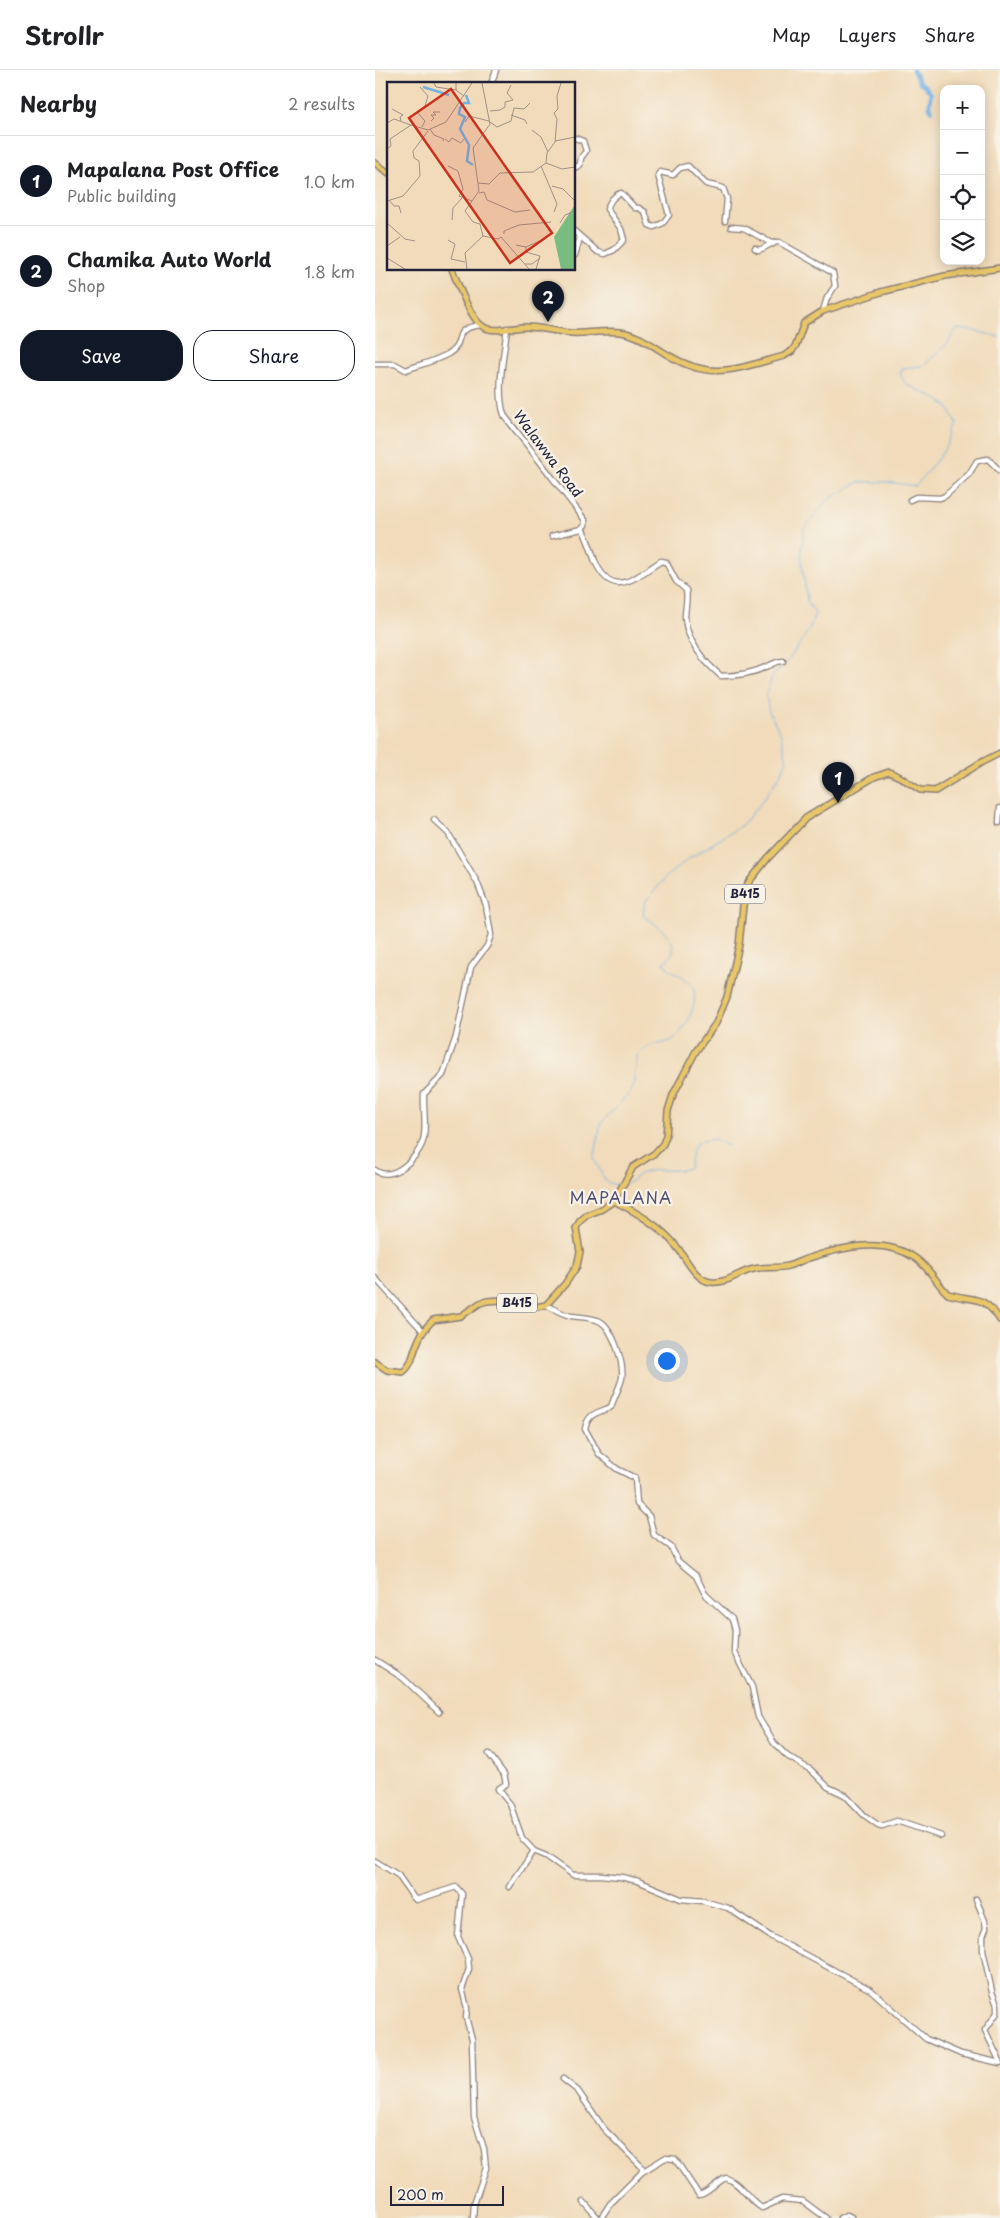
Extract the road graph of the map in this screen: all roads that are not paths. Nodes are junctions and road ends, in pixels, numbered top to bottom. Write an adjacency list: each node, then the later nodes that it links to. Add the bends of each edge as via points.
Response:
1 (496, 70): 2 (street)
2 (492, 82)
3 (575, 138): 5 (street, via 583,141 586,151)
4 (375, 163): 6 (main road)
5 (575, 167)
6 (387, 172)
7 (725, 222): 10 (street, via 727,199 723,188 706,184 687,166 673,174 661,172 658,175 669,215 663,223 654,227 649,225 645,212 635,208 621,193 615,195 607,209 621,229 623,240 619,246 605,254)
8 (731, 227): 11 (street, via 745,228)
9 (575, 233): 10 (street)
10 (580, 238): 13 (street)
11 (773, 244): 12 (street, via 761,250); 16 (street, via 779,242 833,273 835,286)
12 (755, 248)
13 (575, 255)
14 (1000, 268): 16 (main road, via 945,276)
15 (452, 270): 17 (main road)
16 (823, 311): 18 (main road, via 804,323 796,345 784,356 717,372 700,370 669,356 649,342 622,332 572,333 528,327)
17 (481, 325): 18 (main road, via 495,330); 19 (street, via 466,327 456,347 447,354 406,370 395,364)
18 (507, 328): 22 (street, Walawwa Road, via 501,387 504,415 585,520)
19 (375, 364)
20 (1000, 471): 21 (street, via 988,459 977,461 969,474 945,496)
21 (910, 500)
22 (583, 528): 23 (street); 24 (street, via 601,572 609,582 630,581 661,561 666,562 676,581 686,590 685,617 692,639 699,653 721,676 751,672)
23 (553, 536)
24 (783, 660)
25 (1000, 753): 30 (main road, B415, via 935,791 920,790 889,772 874,777 806,818 768,858 748,883 727,997 717,1023 692,1059 673,1095 663,1144 633,1167)
26 (1000, 808): 28 (street)
27 (434, 820): 29 (street, via 448,833 477,882 486,905 491,935 471,967 456,1036 443,1074 424,1094 424,1130 419,1148 401,1169 388,1174)
28 (999, 823)
29 (375, 1170)
30 (614, 1201): 32 (main road, B415, via 580,1221 577,1228 580,1252 577,1266); 33 (main road, via 650,1220 704,1280 711,1282 735,1277 753,1269 787,1266 871,1245 888,1247 900,1249 928,1267 948,1294 987,1303)
31 (375, 1278): 34 (street)
32 (546, 1305): 34 (main road, B415, via 536,1307 501,1300 487,1301 461,1316 433,1320); 39 (street, via 569,1316 599,1320 609,1329 617,1348 621,1378 611,1407 596,1411 585,1429 599,1454 635,1478 637,1504 649,1516 654,1535 671,1547 678,1561 696,1576 705,1594 732,1619 734,1652 752,1687 758,1717 774,1743 787,1756 811,1770 827,1787 845,1795 878,1825 897,1821)
33 (1000, 1320)
34 (423, 1331): 35 (main road, via 411,1364 403,1372 387,1370)
35 (375, 1362)
36 (375, 1660): 37 (street, via 403,1678)
37 (439, 1712)
38 (489, 1754): 40 (street, via 505,1774 506,1784 498,1789 510,1804 521,1838)
39 (941, 1836)
40 (534, 1851): 42 (street); 44 (street, via 573,1875 621,1877 681,1899 728,1908 770,1936 871,1990 926,2039 961,2054)
41 (375, 1861): 49 (street, via 398,1875 416,1900 456,1887 462,1894 459,1937 469,1969 462,1989 472,2039 474,2117 486,2168 474,2204)
42 (509, 1887)
43 (976, 1899): 44 (street, via 985,1921 983,1950 991,1992 997,2005 997,2013 985,2030)
44 (1000, 2063)
45 (563, 2079): 46 (street, via 578,2091 604,2129 639,2162)
46 (642, 2172): 50 (street); 51 (street, via 665,2158 675,2159 699,2195 726,2178 762,2208 782,2199 803,2201)
47 (584, 2202): 50 (street)
48 (851, 2217): 52 (street)
49 (473, 2218)
50 (600, 2218)
51 (826, 2218)
52 (840, 2218)

